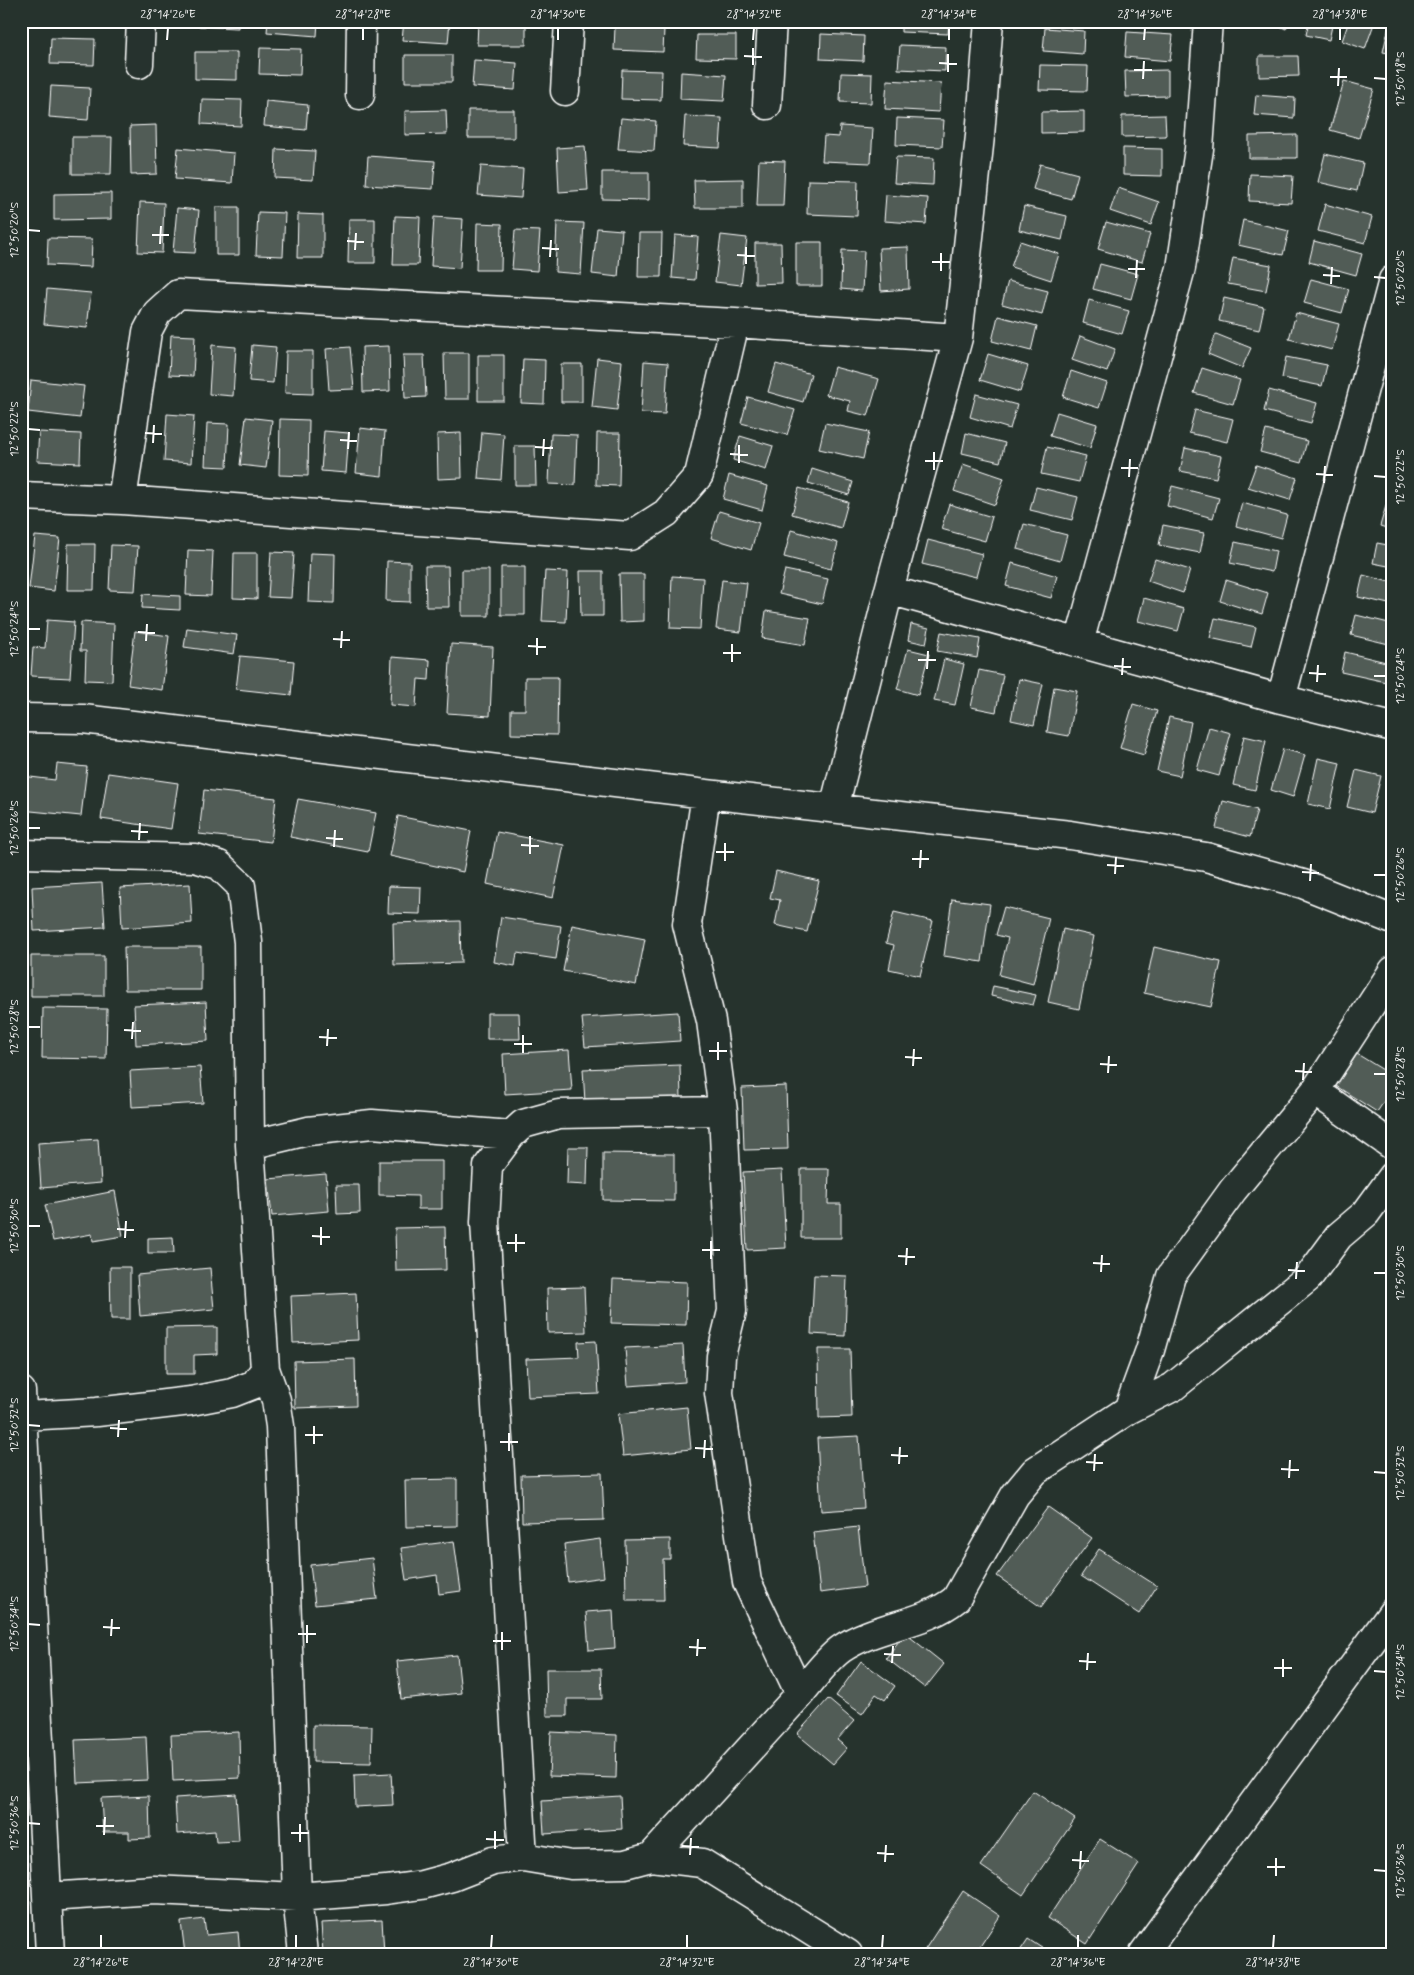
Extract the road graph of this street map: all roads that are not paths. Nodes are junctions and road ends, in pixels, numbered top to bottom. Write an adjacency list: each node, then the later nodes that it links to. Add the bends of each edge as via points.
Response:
1 (141, 21): 7 (street)
2 (361, 21): 9 (street)
3 (569, 21): 8 (street)
4 (772, 21): 10 (street)
5 (990, 21): 13 (street)
6 (1208, 21): 17 (street, via 1199,149 1181,268)
7 (139, 64)
8 (566, 91)
9 (360, 95)
10 (767, 105)
11 (1393, 280): 18 (street)
12 (735, 324): 13 (street); 15 (street, via 699,474 666,513 630,536); 15 (street, via 178,294 158,313 147,332)
13 (958, 338): 16 (street)
14 (21, 496): 15 (street)
15 (122, 500)
16 (888, 590): 17 (street); 22 (street)
17 (1080, 643): 18 (street)
18 (1281, 699): 20 (street)
19 (21, 718): 21 (street, via 83,719)
20 (1393, 727)
21 (706, 794): 22 (street); 27 (street, via 687,924 711,1021)
22 (834, 808): 24 (street, via 1070,835 1206,857 1303,884)
23 (21, 854): 29 (street, via 195,858 219,865 241,886 248,942)
24 (1393, 920)
25 (1393, 971): 26 (street)
26 (1315, 1091): 30 (street); 34 (street, via 1233,1190 1171,1276 1150,1350)
27 (723, 1111): 28 (street, via 559,1114 524,1124); 37 (street, via 732,1311 721,1356 720,1393 747,1582)
28 (511, 1135): 29 (street, via 372,1124 308,1131); 40 (street, via 488,1166 485,1222)
29 (250, 1145): 32 (street)
30 (1393, 1146)
31 (1393, 1176): 34 (street, via 1366,1213 1339,1236 1308,1278 1173,1387)
32 (265, 1369): 33 (street, via 256,1384 232,1394 207,1398 97,1412); 42 (street, via 276,1400 280,1426)
33 (22, 1403): 35 (street)
34 (1128, 1410): 37 (street, via 1035,1471 1015,1495 956,1600 943,1610 860,1639 840,1650)
35 (27, 1599): 38 (street)
36 (1393, 1612): 46 (street)
37 (800, 1694): 39 (street)
38 (33, 1845): 41 (street)
39 (650, 1857): 40 (street, via 625,1864 594,1865); 45 (street, via 702,1863)
40 (523, 1858): 42 (street, via 494,1861 422,1885)
41 (48, 1897): 42 (street, via 154,1890); 43 (street)
42 (297, 1897): 44 (street)
43 (50, 1954)
44 (303, 1954)
45 (848, 1954)
46 (1143, 1954)

